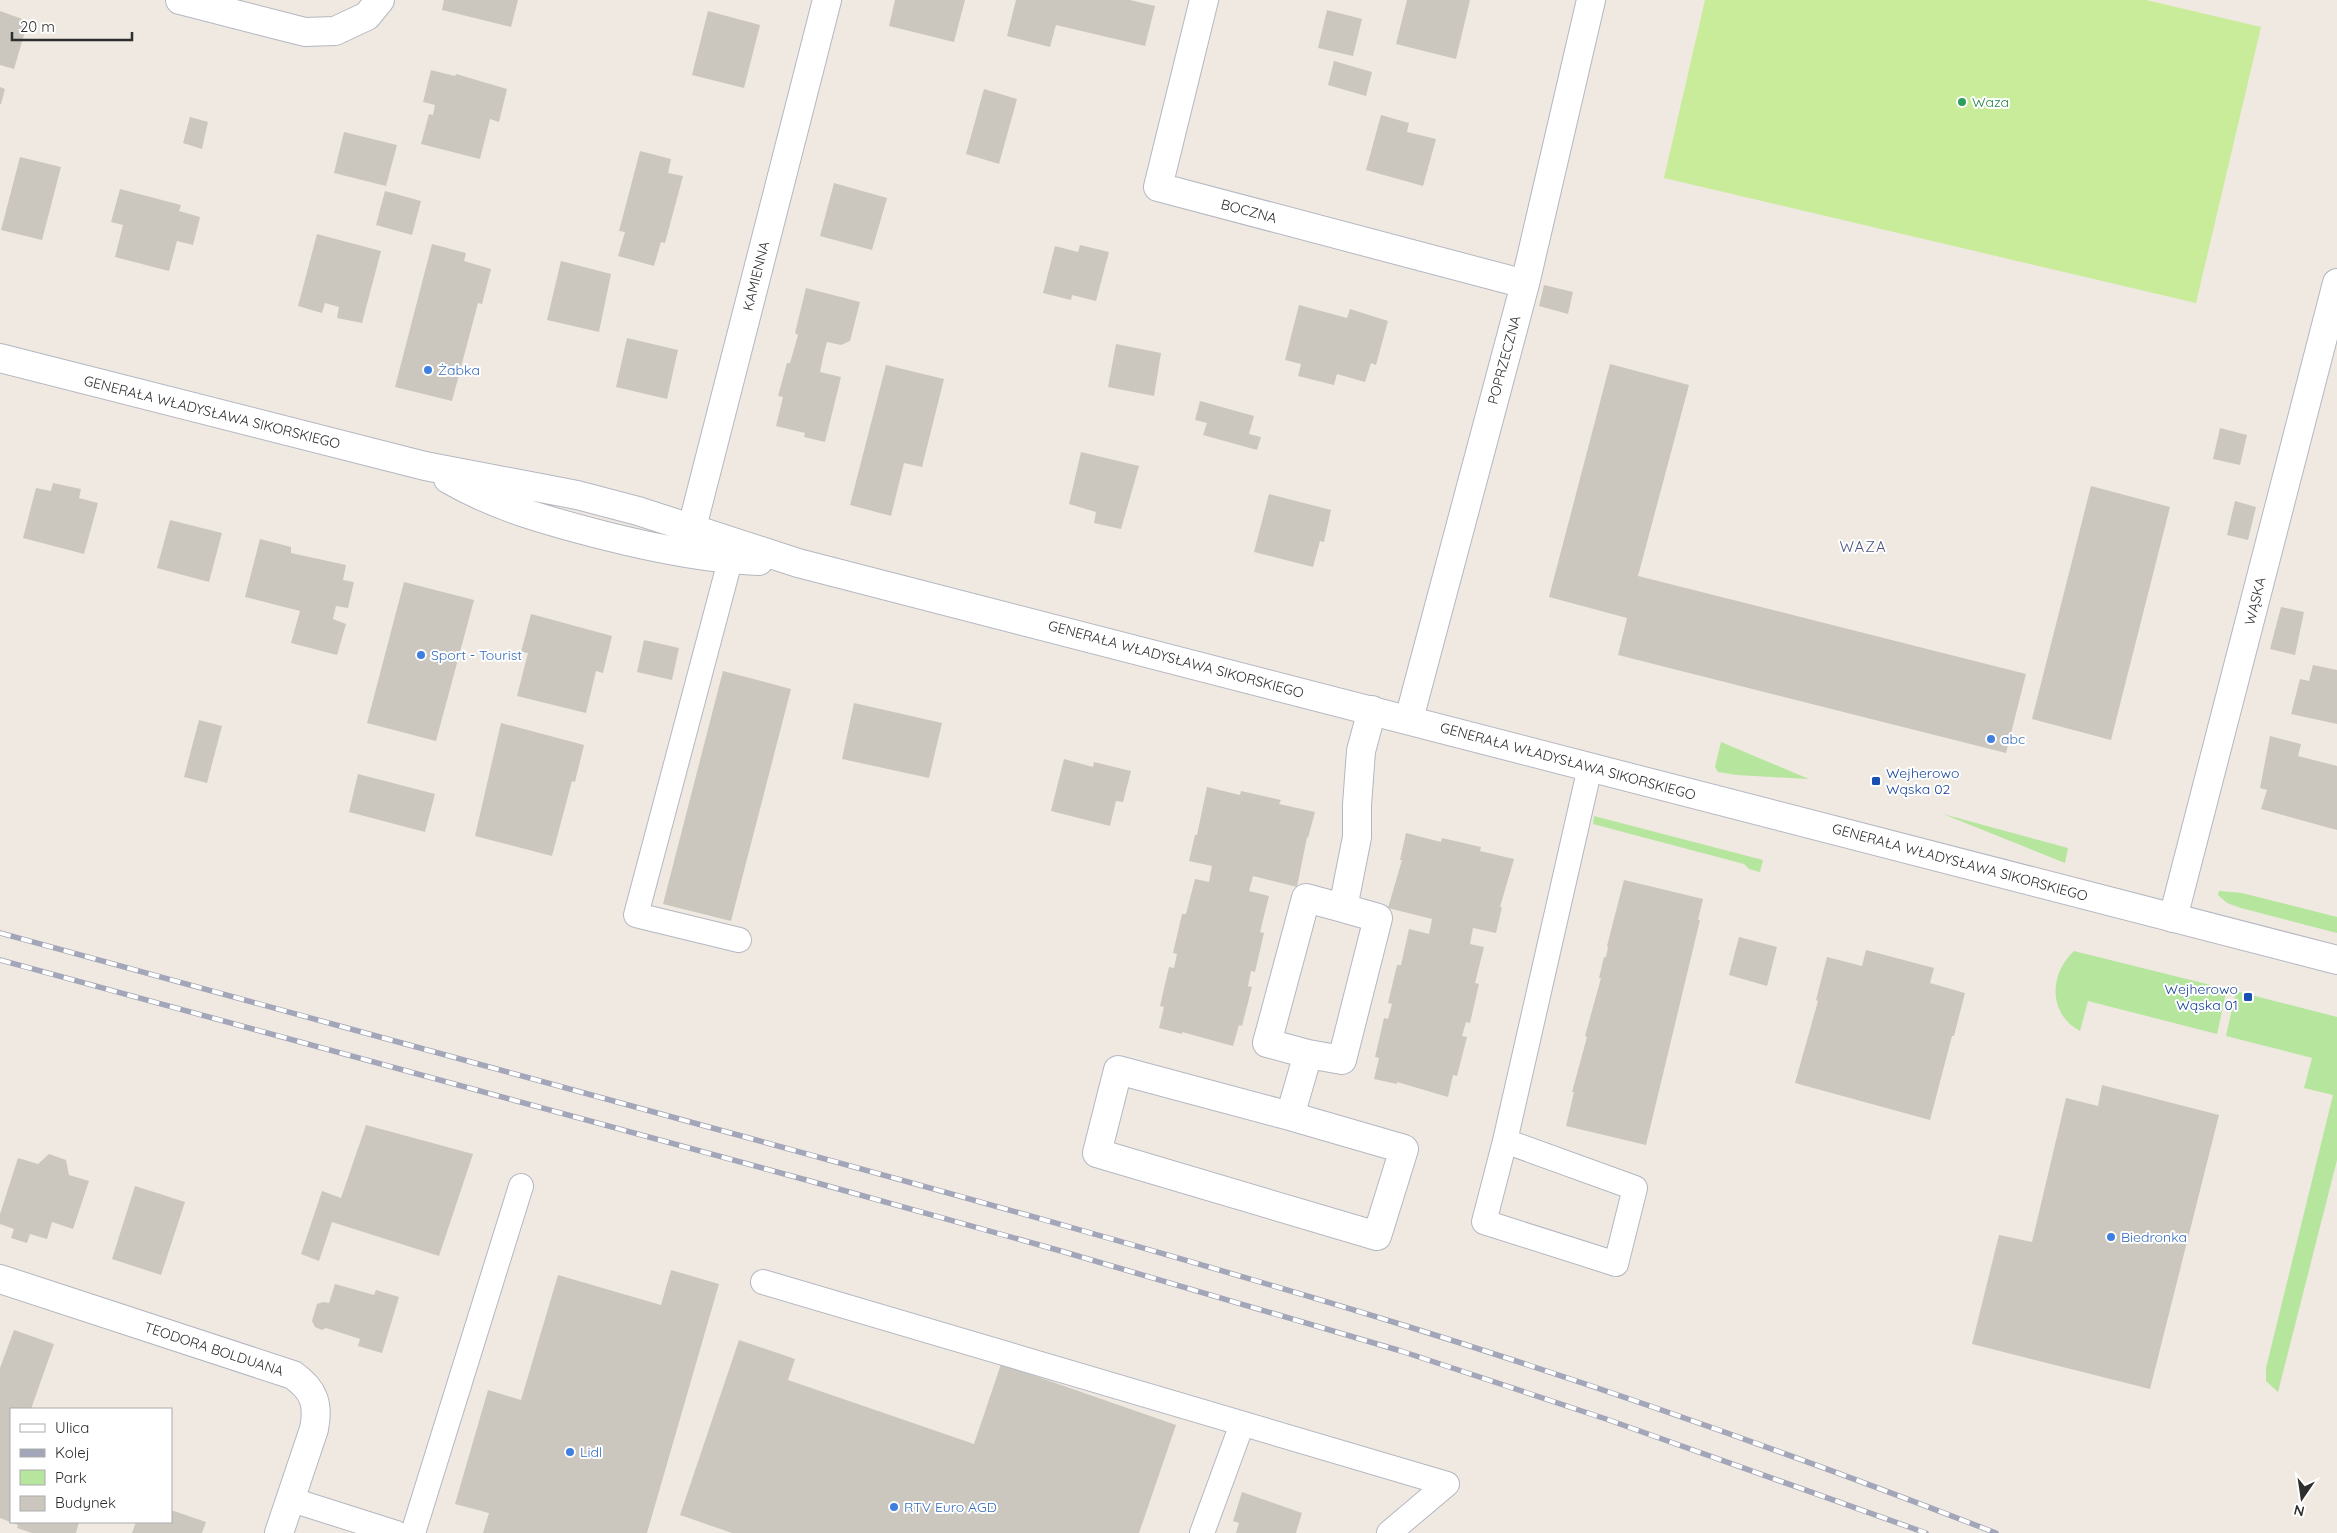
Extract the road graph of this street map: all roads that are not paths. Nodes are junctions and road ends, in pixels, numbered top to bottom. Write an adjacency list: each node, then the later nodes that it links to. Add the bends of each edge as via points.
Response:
1 (180, 0): 2 (street, via 305,32 336,31 367,16)
2 (380, 0)
3 (827, 0): 9 (street, KAMIENNA)
4 (1204, 0): 7 (street, BOCZNA, via 1158,187)
5 (1591, 0): 7 (street, POPRZECZNA)
6 (2337, 283): 15 (street, WĄSKA)
7 (1525, 284): 12 (street, POPRZECZNA)
8 (0, 358): 9 (street, GENERAŁA WŁADYSŁAWA SIKORSKIEGO, via 425,466 495,503 532,516 628,541)
9 (689, 540): 10 (street, GENERAŁA WŁADYSŁAWA SIKORSKIEGO)
10 (733, 550): 11 (street, GENERAŁA WŁADYSŁAWA SIKORSKIEGO, via 798,563); 16 (lane, via 636,915)
11 (1372, 710): 12 (street, GENERAŁA WŁADYSŁAWA SIKORSKIEGO); 14 (street, via 1361,751 1357,837)
12 (1409, 719): 13 (street, GENERAŁA WŁADYSŁAWA SIKORSKIEGO)
13 (1590, 767): 15 (street, GENERAŁA WŁADYSŁAWA SIKORSKIEGO); 20 (lane)
14 (1343, 908): 18 (street, via 1378,918 1342,1060); 18 (street, via 1306,898 1267,1043)
15 (2173, 918): 17 (street, GENERAŁA WŁADYSŁAWA SIKORSKIEGO)
16 (739, 940)
17 (2337, 960)
18 (1308, 1054): 19 (street)
19 (1290, 1116): 19 (street, via 1404,1149 1377,1236 1097,1153 1118,1070)
20 (1505, 1140): 20 (lane, via 1484,1222 1616,1264 1635,1188)
21 (521, 1186): 28 (lane)
22 (0, 1279): 25 (street, TEODORA BOLDUANA, via 293,1375 305,1384 317,1413)
23 (763, 1282): 24 (lane)
24 (1242, 1424): 29 (lane); 30 (lane, via 1447,1484)
25 (290, 1499): 26 (street, TEODORA BOLDUANA); 27 (lane)
26 (279, 1533)
27 (396, 1533)
28 (413, 1533)
29 (1202, 1533)
30 (1389, 1533)

